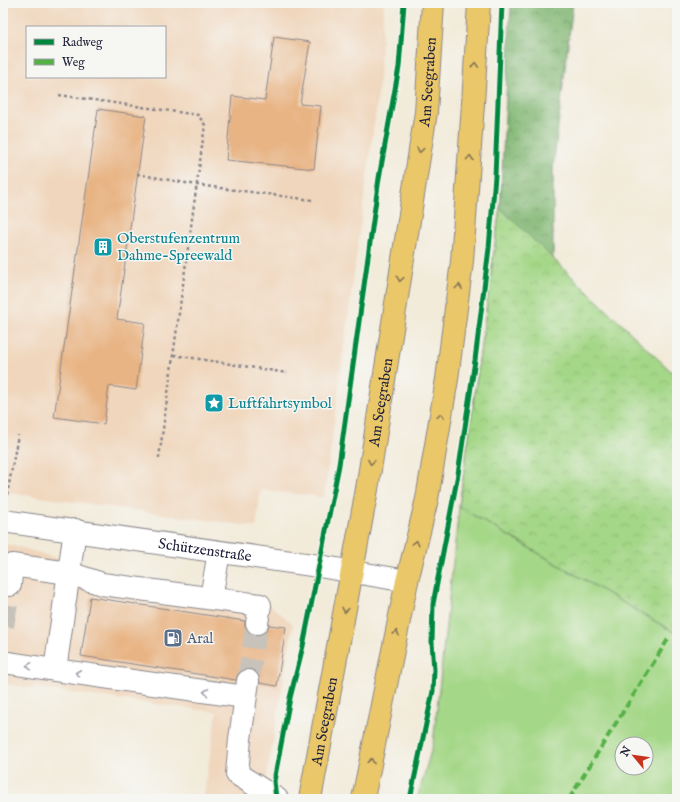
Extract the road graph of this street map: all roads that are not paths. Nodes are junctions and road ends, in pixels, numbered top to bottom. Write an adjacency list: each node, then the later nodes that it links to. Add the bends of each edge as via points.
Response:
1 (433, 3): 6 (main road, Am Seegraben, one-way to 6, via 426,112)
2 (479, 3): 8 (main road, one-way to 2, via 427,499 447,379 462,261)
3 (3, 521): 4 (street, Schützenstraße)
4 (75, 530): 5 (street, Schützenstraße); 7 (street)
5 (219, 552): 6 (street, Schützenstraße); 10 (street)
6 (352, 571): 8 (street, Schützenstraße); 15 (main road, Am Seegraben, one-way to 15)
7 (69, 572): 9 (street, via 12,565); 10 (street, via 102,584); 13 (street)
8 (407, 581): 16 (main road, one-way to 8)
9 (10, 585)
10 (210, 598): 11 (street, via 260,605)
11 (257, 623)
12 (3, 662): 13 (street, one-way to 12)
13 (56, 670): 14 (street, one-way to 13, via 237,774 246,689)
14 (277, 799)
15 (310, 799)
16 (363, 799)

